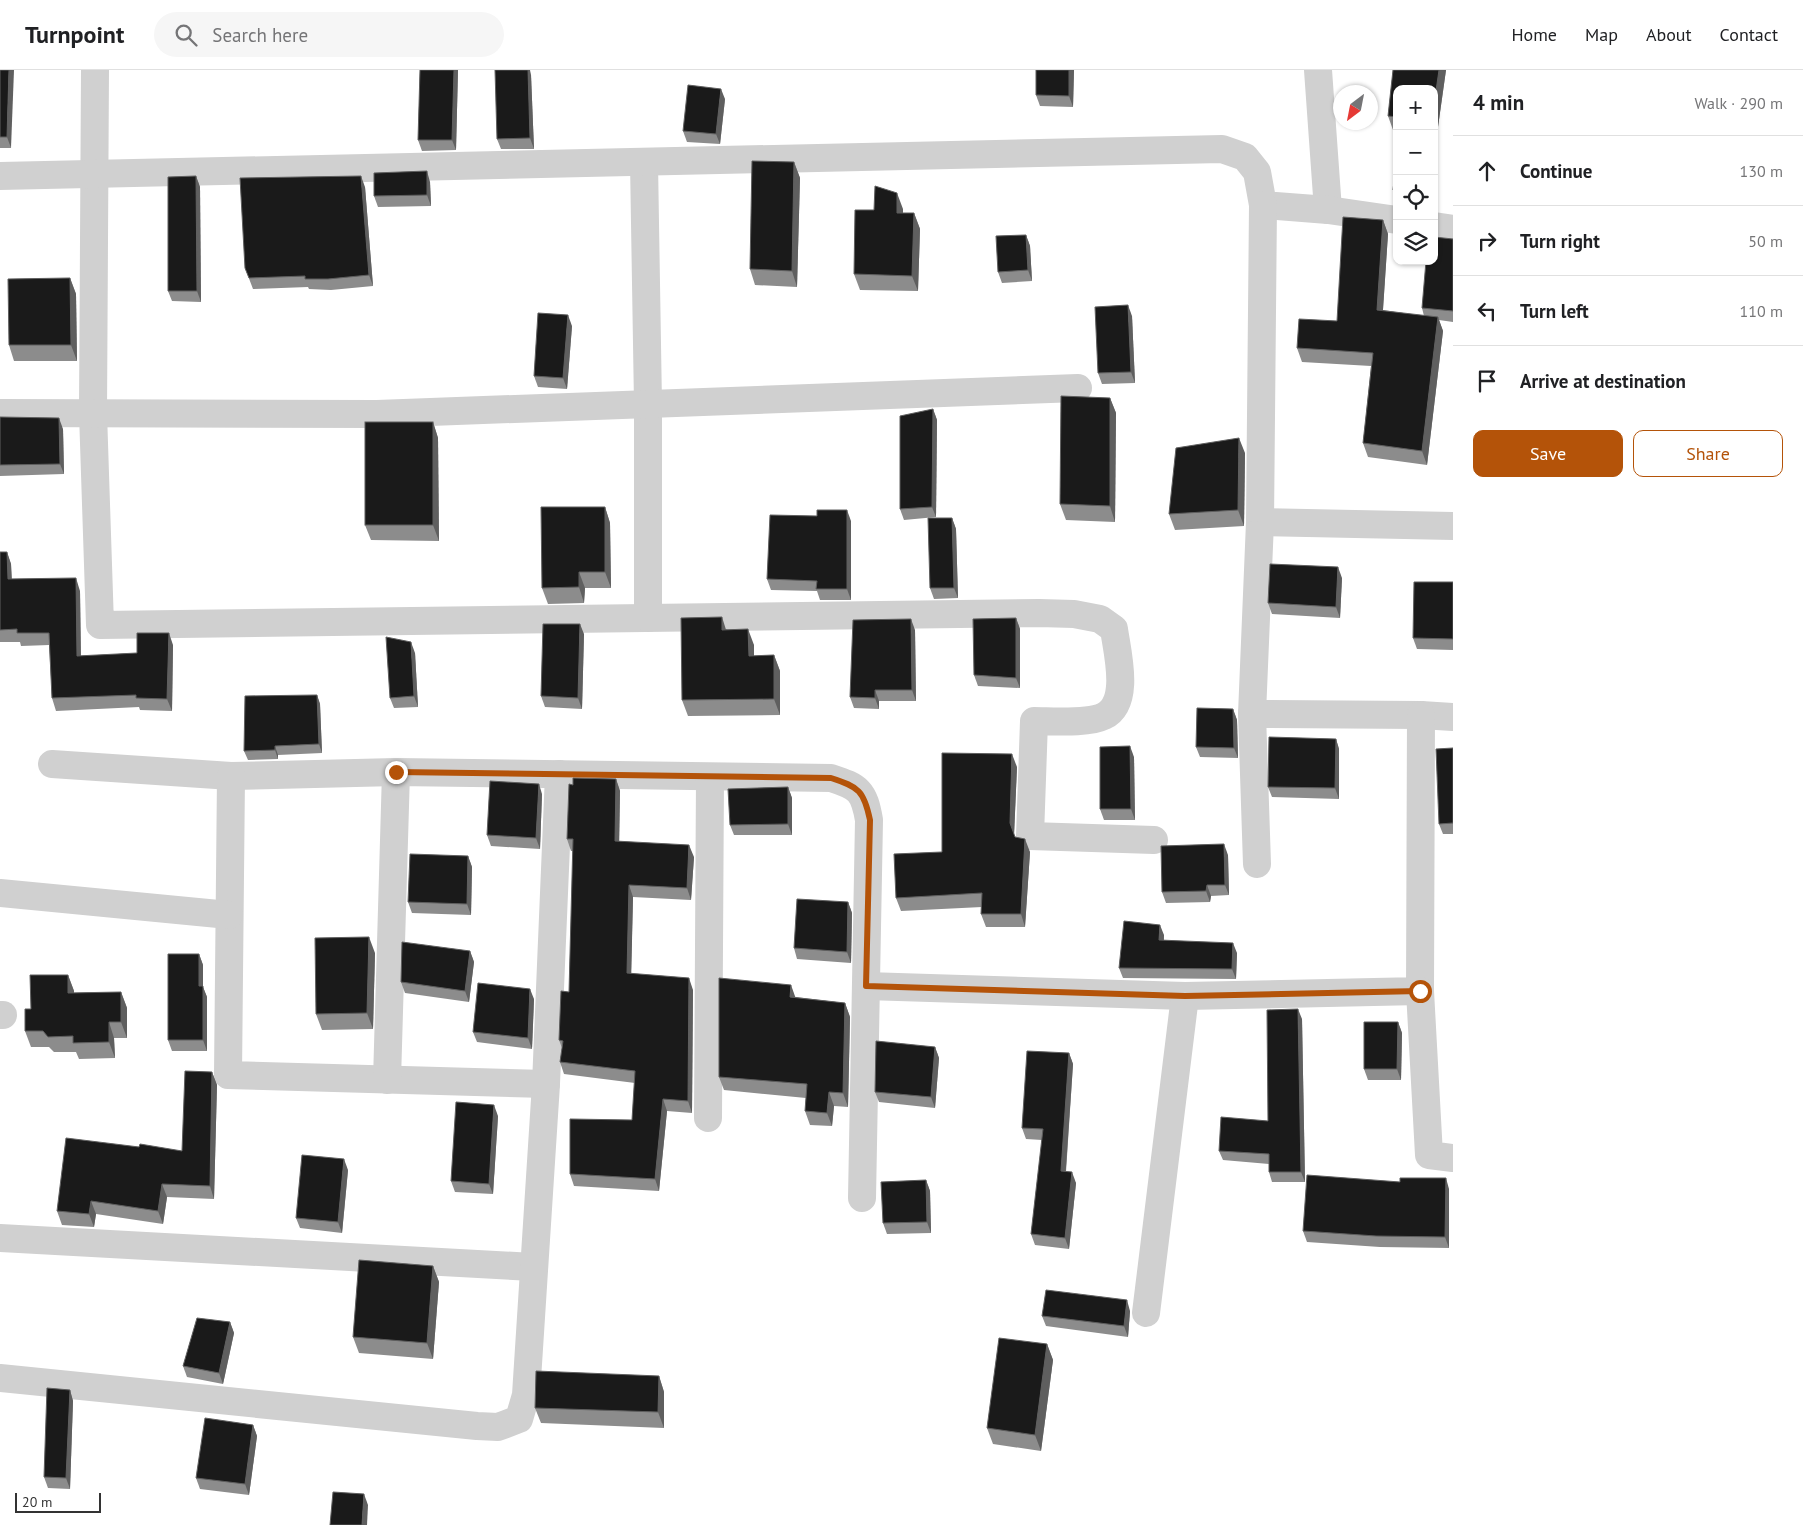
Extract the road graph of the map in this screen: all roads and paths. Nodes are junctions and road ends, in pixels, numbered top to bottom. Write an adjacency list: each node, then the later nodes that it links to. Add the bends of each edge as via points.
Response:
1 (95, 70): 4 (street)
2 (1318, 70): 7 (street)
3 (644, 162): 4 (street); 6 (street, via 1222,149 1245,157 1257,172); 12 (street)
4 (93, 175): 5 (street); 14 (street)
5 (0, 176)
6 (1263, 205): 7 (street); 15 (street)
7 (1328, 210): 8 (street)
8 (1393, 219)
9 (1438, 227): 10 (street)
10 (1453, 229)
11 (1078, 388): 12 (street)
12 (648, 404): 14 (street, via 376,414); 17 (street)
13 (0, 413): 14 (street)
14 (92, 413): 17 (street, via 100,625)
15 (1260, 522): 16 (street); 18 (street)
16 (1453, 526)
17 (648, 618): 26 (street, via 1039,613 1100,619 1114,630 1122,682 1116,704 1104,716 1084,720 1034,721 1030,836)
18 (1252, 714): 19 (street); 27 (street)
19 (1421, 715): 20 (street); 31 (street)
20 (1453, 717)
21 (52, 764): 24 (street)
22 (396, 772): 23 (street); 24 (street); 33 (street)
23 (559, 774): 25 (street); 34 (street)
24 (231, 776): 29 (street)
25 (710, 777): 30 (street, via 831,778 852,784 866,800 870,820); 35 (street)
26 (1154, 840)
27 (1257, 864)
28 (0, 893): 29 (street)
29 (229, 916): 33 (street, via 228,1075)
30 (866, 986): 32 (street); 37 (street)
31 (1420, 991): 32 (street); 36 (street, via 1429,1155)
32 (1185, 996): 40 (street)
33 (388, 1080): 34 (street)
34 (546, 1084): 39 (street)
35 (708, 1118)
36 (1453, 1158)
37 (862, 1198)
38 (0, 1238): 39 (street)
39 (533, 1267): 41 (street, via 526,1395 519,1418 498,1427)
40 (1146, 1313)
41 (0, 1378)

